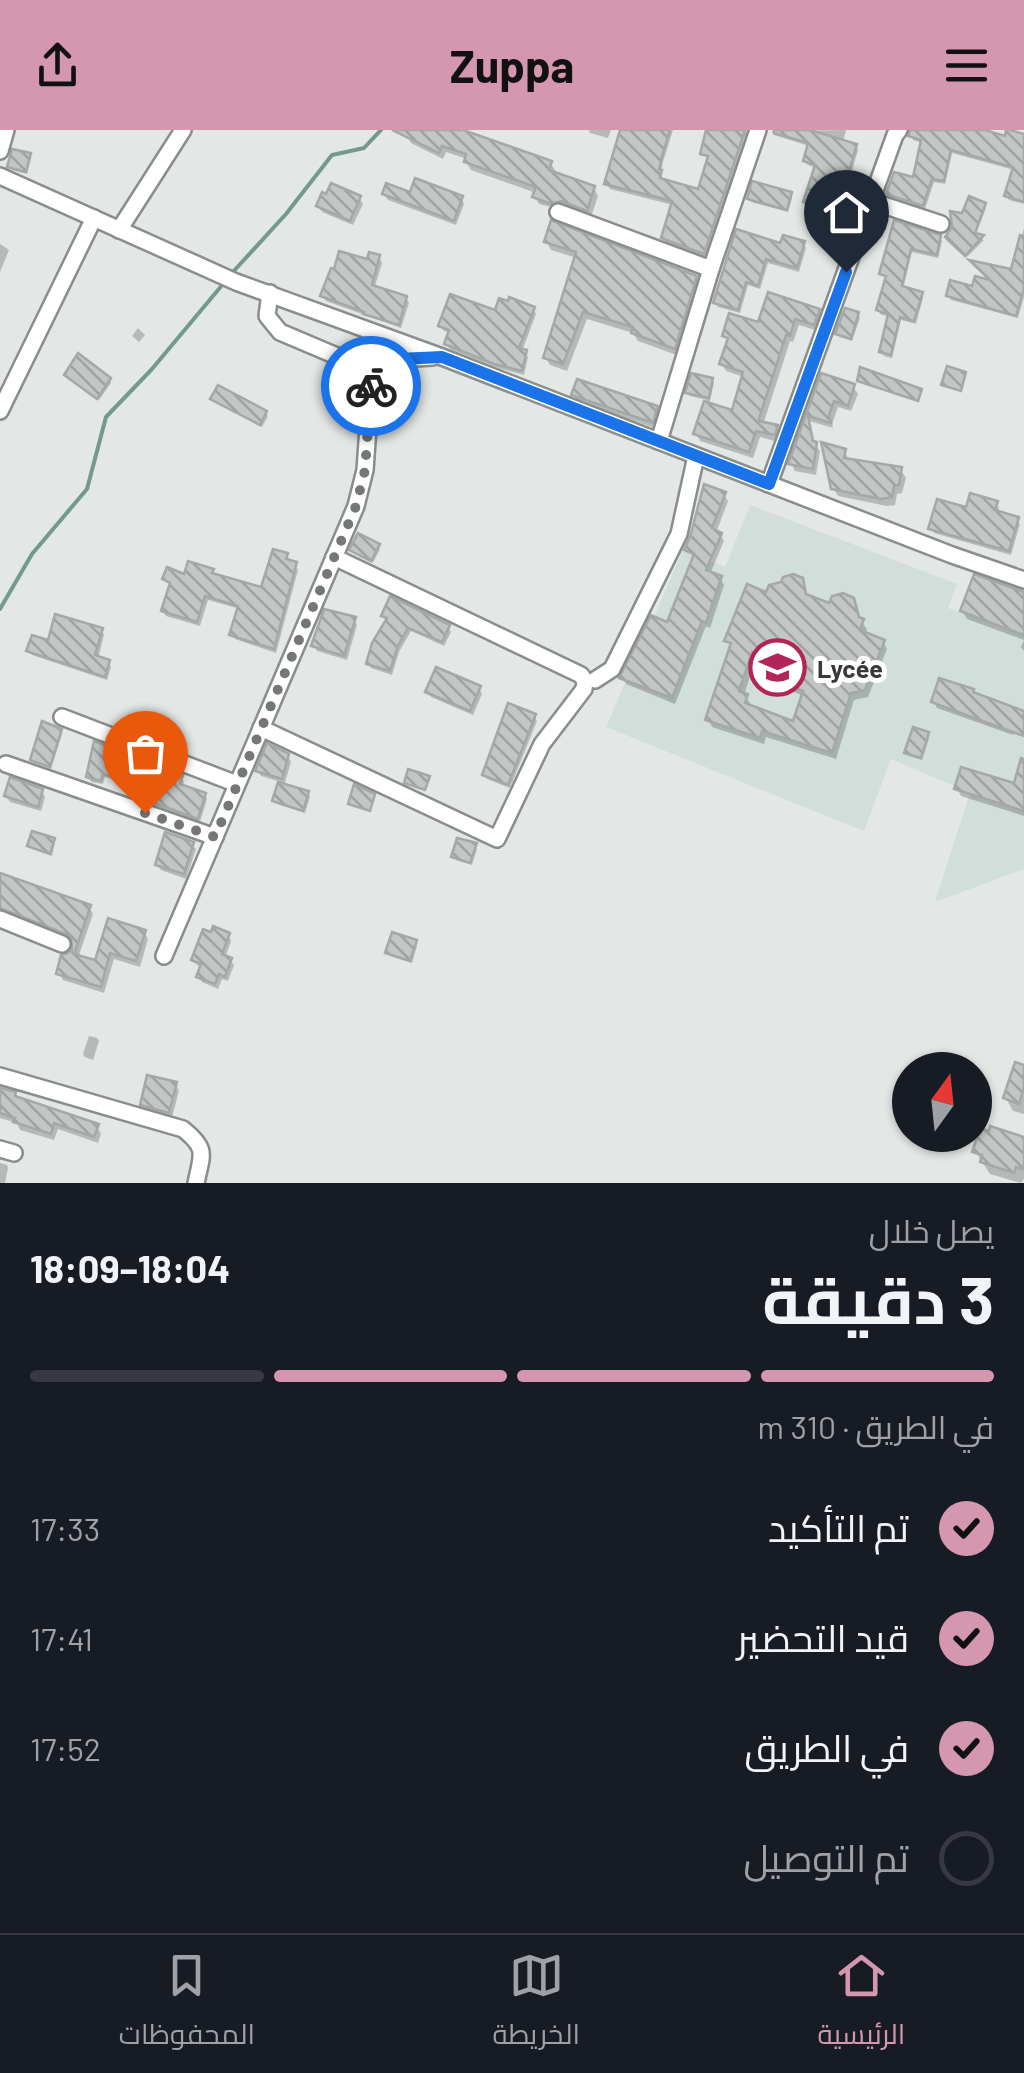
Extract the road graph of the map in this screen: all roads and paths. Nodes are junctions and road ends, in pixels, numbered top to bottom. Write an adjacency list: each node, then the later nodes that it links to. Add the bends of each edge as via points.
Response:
1 (6, 130): 5 (street)
2 (183, 130): 11 (street)
3 (758, 130): 12 (street)
4 (899, 130): 7 (street)
5 (0, 152)
6 (0, 176): 9 (street)
7 (871, 201): 10 (street); 19 (street)
8 (558, 212): 12 (street)
9 (94, 218): 11 (street); 16 (street)
10 (940, 224)
11 (120, 230): 13 (street)
12 (711, 269): 17 (street)
13 (270, 292): 14 (street); 15 (street, via 267,316 280,332)
14 (442, 357): 15 (street, via 398,359); 17 (street)
15 (372, 371): 20 (street, via 365,470)
16 (0, 410)
17 (659, 440): 18 (street)
18 (696, 456): 19 (street); 22 (street, via 679,534 612,669)
19 (769, 484): 21 (street)
20 (334, 557): 24 (street); 24 (street, via 581,675 584,689 542,744 497,839)
21 (1024, 580)
22 (594, 680)
23 (62, 718): 26 (street)
24 (261, 728): 26 (street)
25 (6, 764): 27 (street)
26 (237, 784): 27 (street)
27 (215, 837): 30 (street)
28 (0, 919): 29 (street)
29 (62, 944)
30 (164, 956)
31 (0, 1076): 32 (street, via 183,1130 198,1140 203,1154)
32 (196, 1183)

